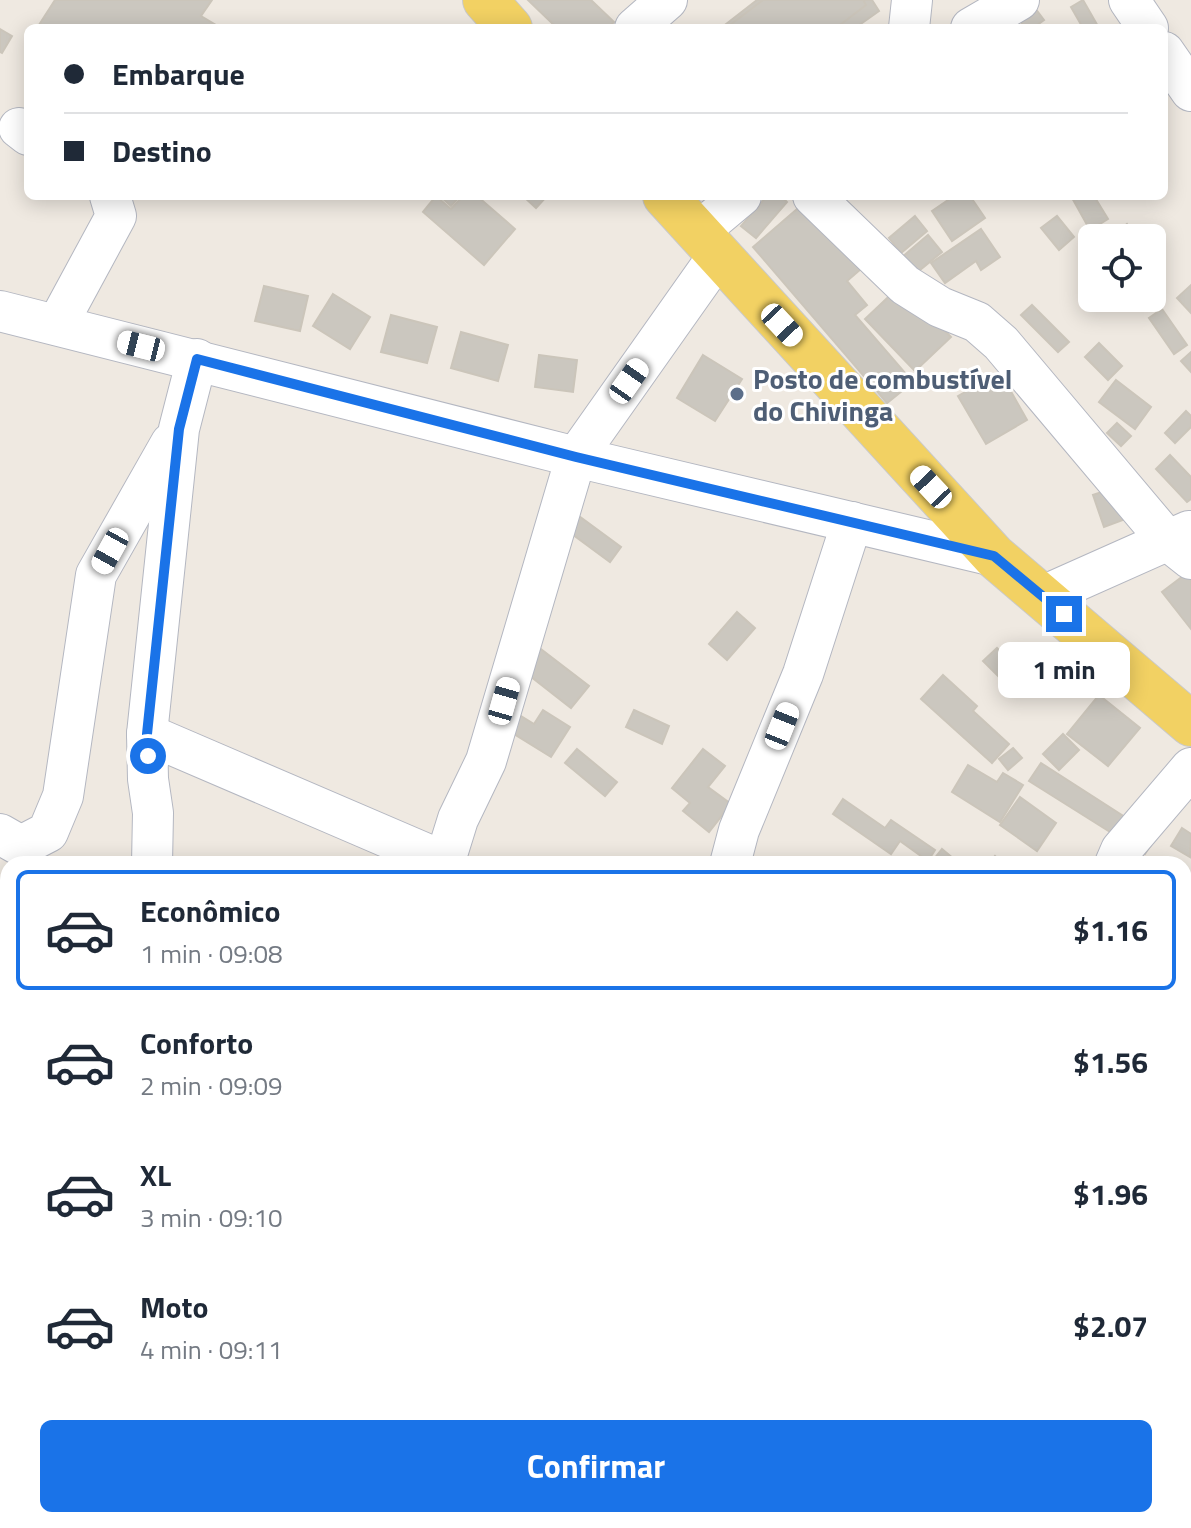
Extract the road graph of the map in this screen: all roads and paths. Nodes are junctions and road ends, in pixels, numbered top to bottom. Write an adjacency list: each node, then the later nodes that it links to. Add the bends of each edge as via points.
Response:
1 (485, 0): 6 (main road)
2 (667, 0): 7 (street)
3 (912, 0): 8 (street)
4 (1019, 0): 9 (street)
5 (1129, 0): 10 (street)
6 (506, 24)
7 (640, 24)
8 (909, 24)
9 (978, 24)
10 (1145, 24)
11 (1168, 58): 12 (street)
12 (1191, 91)
13 (111, 200): 19 (street, via 116,216)
14 (669, 200): 17 (main road)
15 (738, 200): 17 (street)
16 (817, 200): 24 (street, via 905,285 977,322 1001,343)
17 (708, 244): 22 (street); 25 (main road)
18 (0, 311): 19 (street)
19 (57, 325): 20 (street)
20 (197, 359): 21 (street); 22 (street)
21 (179, 429): 28 (street); 30 (street, via 96,575 63,796 48,832 21,846)
22 (576, 457): 23 (street); 33 (street, via 486,761)
23 (852, 522): 25 (street); 34 (street, via 803,674)
24 (1183, 543): 26 (street)
25 (994, 556): 26 (main road)
26 (1043, 596): 27 (main road)
27 (1191, 724)
28 (147, 734): 31 (street); 32 (street)
29 (1191, 768): 35 (street)
30 (0, 834)
31 (152, 856)
32 (429, 856)
33 (447, 856)
34 (732, 856)
35 (1118, 856)

